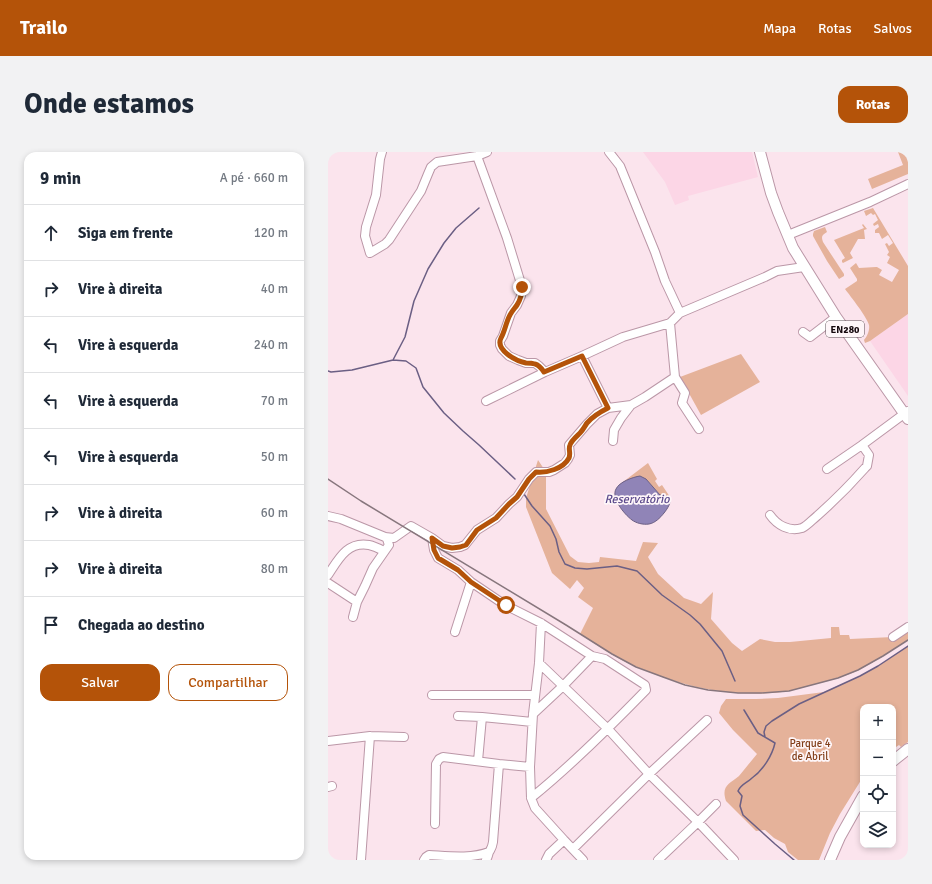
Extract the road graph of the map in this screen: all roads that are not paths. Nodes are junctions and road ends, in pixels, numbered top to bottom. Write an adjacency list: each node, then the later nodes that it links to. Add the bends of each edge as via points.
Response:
1 (382, 152): 6 (street, via 376,195 364,236 370,253 389,240 421,191 431,167 437,162)
2 (487, 152): 6 (street)
3 (609, 152): 10 (street, via 620,166)
4 (760, 152): 9 (main road, EN280, via 777,211)
5 (766, 152): 8 (main road, EN280)
6 (478, 156): 15 (street, via 522,287 522,296 511,313 500,345 514,358 526,363 535,363)
7 (908, 184): 8 (street)
8 (793, 233): 20 (main road, EN280, via 810,266)
9 (804, 267): 10 (street, via 777,271); 11 (main road, EN280)
10 (680, 313): 12 (street)
11 (836, 317): 13 (street, via 810,337); 20 (main road, EN280)
12 (670, 323): 14 (street, via 623,337); 16 (street)
13 (803, 332)
14 (582, 356): 15 (street); 19 (street)
15 (544, 372): 17 (street)
16 (675, 377): 18 (street); 21 (street, via 685,393 682,403)
17 (486, 401)
18 (631, 405): 19 (street); 22 (street, via 614,430)
19 (608, 408): 28 (street, via 591,419 575,438 565,462 549,472 536,472 517,497 496,518 477,530 466,545 452,548 443,546)
20 (907, 413): 23 (street)
21 (699, 429)
22 (613, 441)
23 (862, 445): 24 (street); 25 (street, via 869,455 867,466 804,527 788,528 779,524)
24 (826, 469)
25 (770, 515)
26 (328, 516): 27 (street, via 342,519)
27 (385, 537): 28 (street, via 394,538 411,526); 29 (street, via 389,545)
28 (432, 538): 31 (street, via 438,558 458,570)
29 (384, 551): 30 (street, via 370,545 357,545 344,553); 33 (street)
30 (328, 576)
31 (471, 582): 35 (street, via 506,605); 37 (street)
32 (328, 583): 33 (street)
33 (357, 602): 34 (street)
34 (353, 617)
35 (541, 623): 39 (street); 40 (street)
36 (908, 627): 38 (street)
37 (455, 632)
38 (893, 637)
39 (592, 656): 41 (street); 48 (street, via 605,659 645,685 646,690)
40 (538, 663): 41 (street); 43 (street)
41 (563, 686): 46 (street); 48 (street)
42 (432, 695): 43 (street)
43 (535, 695): 46 (street)
44 (458, 716): 45 (street)
45 (482, 717): 46 (street); 54 (street)
46 (533, 718): 56 (street)
47 (707, 720): 57 (street)
48 (608, 729): 57 (street); 58 (street)
49 (370, 736): 50 (street); 51 (street); 67 (street)
50 (404, 737)
51 (328, 741)
52 (908, 749): 53 (main road)
53 (896, 759)
54 (478, 762): 55 (street); 62 (street, via 439,759 436,764)
55 (499, 764): 56 (street); 65 (street, via 493,842)
56 (530, 767): 58 (street)
57 (650, 774): 61 (street); 64 (street)
58 (531, 798): 63 (street, via 535,808)
59 (860, 801): 73 (main road)
60 (716, 804): 61 (street)
61 (698, 822): 71 (street); 72 (street)
62 (435, 824)
63 (564, 840): 64 (street); 69 (street)
64 (572, 849): 70 (street)
65 (487, 856): 66 (street, via 483,854)
66 (463, 858): 68 (street, via 430,856)
67 (361, 860)
68 (424, 860)
69 (546, 860)
70 (584, 860)
71 (658, 860)
72 (734, 860)
73 (830, 860)

